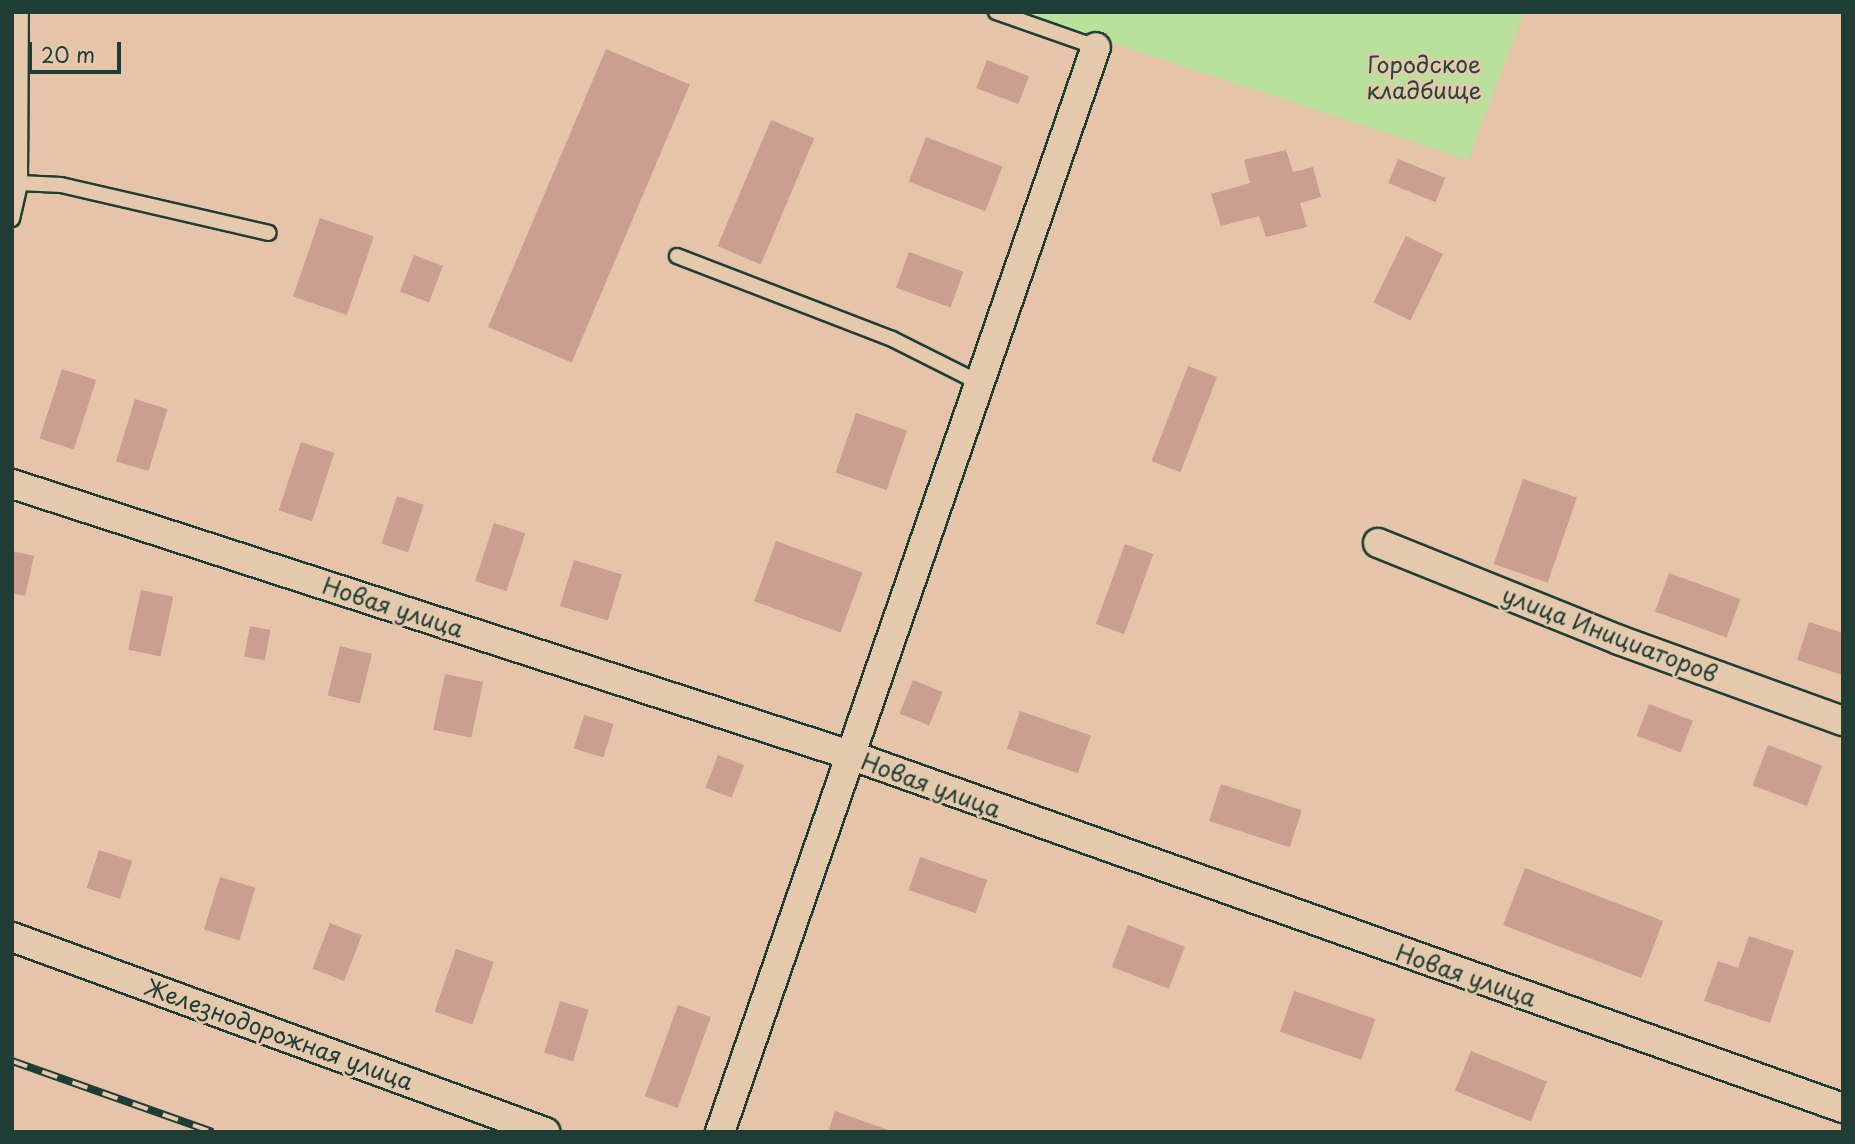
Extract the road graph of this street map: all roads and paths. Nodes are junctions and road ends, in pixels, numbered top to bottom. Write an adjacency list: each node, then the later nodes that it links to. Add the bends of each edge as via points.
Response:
1 (22, 12): 3 (lane)
2 (996, 12): 4 (lane)
3 (15, 45): 5 (lane)
4 (1096, 47): 9 (street)
5 (20, 183): 6 (lane); 7 (lane, via 61,185)
6 (12, 219)
7 (269, 233)
8 (677, 256): 9 (lane, via 892,339)
9 (978, 382): 13 (street)
10 (12, 484): 13 (street, Новая улица)
11 (1378, 543): 12 (street, улица Инициаторов, via 1619,640)
12 (1843, 721)
13 (850, 755): 15 (street, Новая улица); 17 (street)
14 (12, 937): 16 (street, Железнодорожная улица)
15 (1843, 1108)
16 (545, 1132)
17 (720, 1132)

